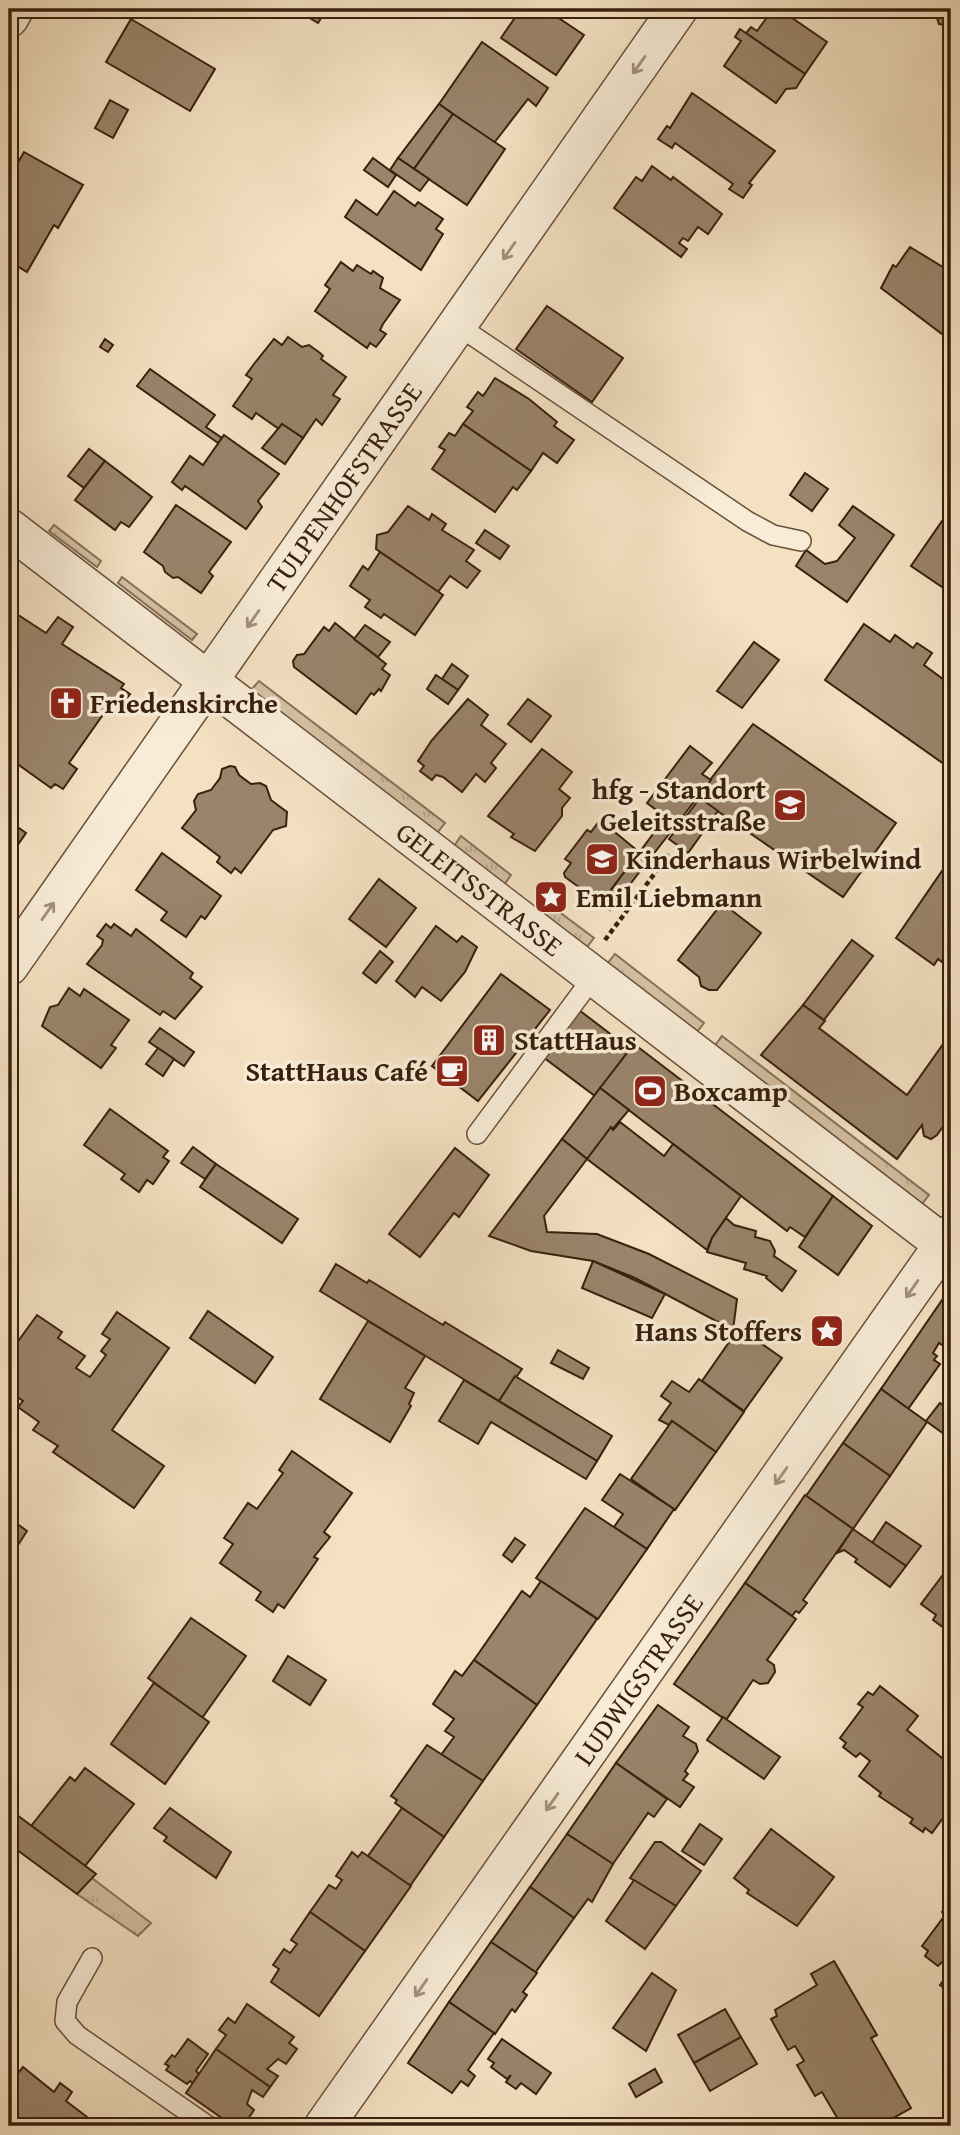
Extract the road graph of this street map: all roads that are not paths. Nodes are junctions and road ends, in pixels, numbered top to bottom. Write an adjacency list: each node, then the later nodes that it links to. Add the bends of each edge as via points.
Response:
1 (14, 9): 3 (street)
2 (678, 9): 4 (street, TULPENHOFSTRASSE, one-way to 4)
3 (9, 18)
4 (457, 325): 6 (lane, via 747,521 773,535); 7 (street, TULPENHOFSTRASSE, one-way to 7)
5 (9, 528): 7 (street, GELEITSSTRASSE)
6 (801, 541)
7 (209, 681): 8 (street, TULPENHOFSTRASSE, one-way to 7); 9 (street, GELEITSSTRASSE)
8 (9, 966)
9 (589, 972): 10 (lane); 11 (street, GELEITSSTRASSE)
10 (477, 1134)
11 (949, 1243): 14 (street, LUDWIGSTRASSE, one-way to 14)
12 (92, 1958): 13 (lane, via 67,2002 65,2021 77,2035)
13 (208, 2126)
14 (324, 2126)

